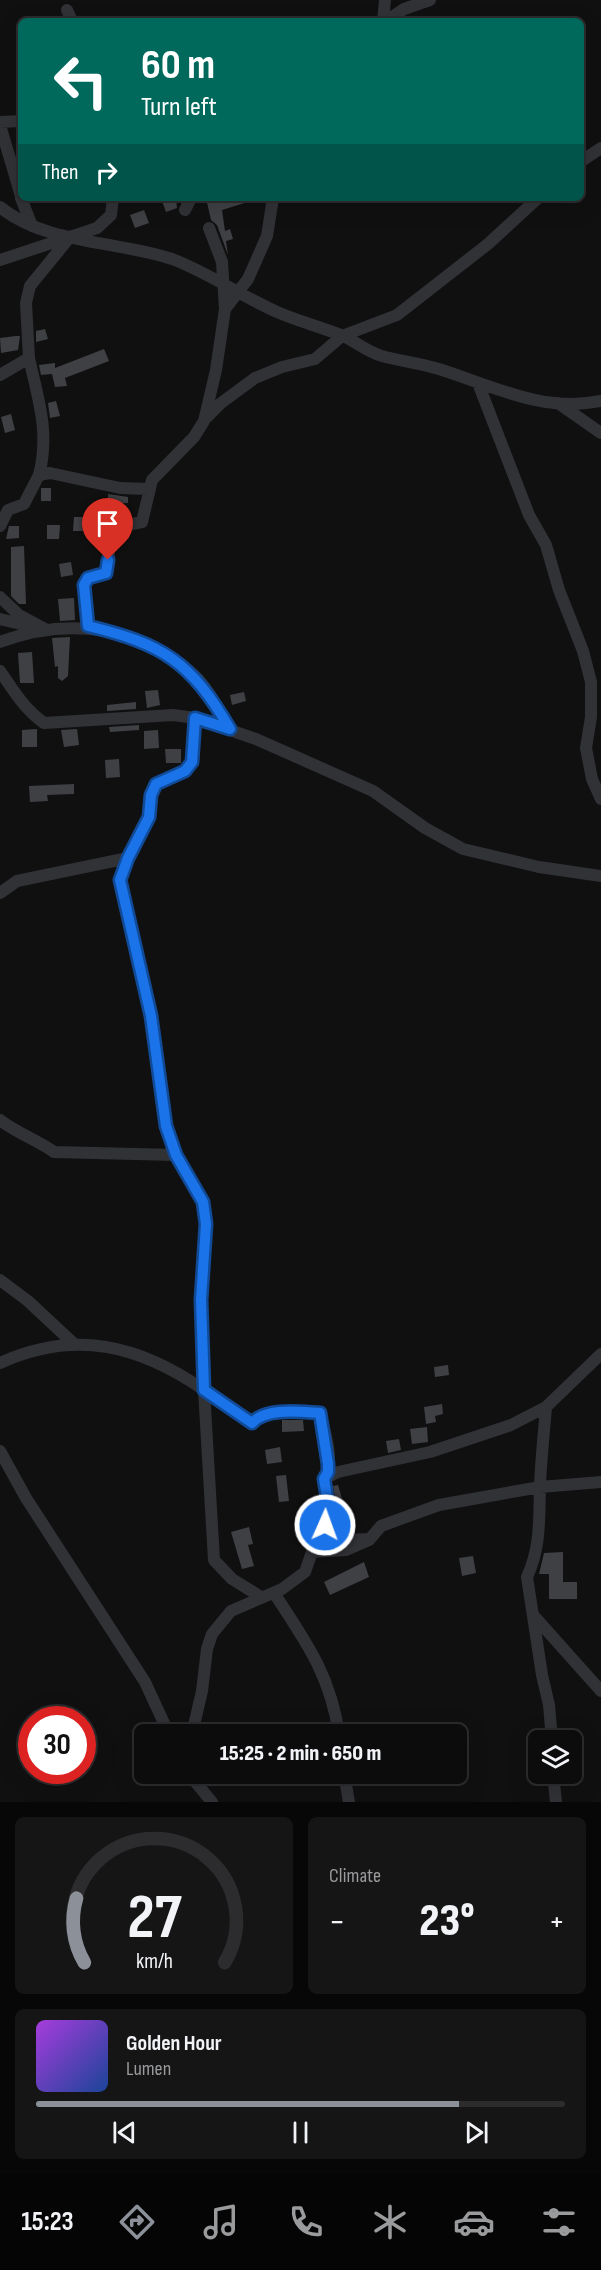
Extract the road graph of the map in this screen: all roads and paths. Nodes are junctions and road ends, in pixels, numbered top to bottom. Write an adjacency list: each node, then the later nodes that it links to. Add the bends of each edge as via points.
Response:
1 (385, 0): 3 (street)
2 (430, 0): 4 (street)
3 (384, 18)
4 (389, 18)
5 (18, 121): 6 (street)
6 (0, 123): 9 (street)
7 (601, 148): 8 (street)
8 (584, 159)
9 (18, 186)
10 (23, 201): 17 (street)
11 (113, 201): 19 (street, via 111,215 97,228)
12 (190, 201): 16 (street)
13 (273, 201): 22 (street, via 269,231)
14 (535, 201): 24 (street, via 488,244 397,315)
15 (0, 207): 17 (street)
16 (185, 210)
17 (32, 226): 19 (street)
18 (210, 228): 21 (street, via 222,262)
19 (70, 237): 20 (street); 21 (street, via 143,250 204,272); 25 (street, via 30,286 26,303)
20 (0, 260)
21 (223, 284): 22 (street); 23 (street)
22 (238, 293): 23 (street); 24 (street)
23 (225, 309): 30 (street)
24 (342, 336): 27 (street, via 380,356); 30 (street, via 315,359 255,378)
25 (28, 358): 26 (street); 32 (street, via 38,390 45,437)
26 (0, 375)
27 (478, 383): 29 (street, via 528,400); 43 (street, via 529,515 546,545 583,651 591,682 586,748)
28 (601, 401): 29 (street)
29 (557, 403): 31 (street)
30 (204, 420): 33 (street, via 194,437 152,480)
31 (601, 434)
32 (39, 475): 33 (street, via 50,473 120,488); 34 (street, via 24,504 8,510)
33 (149, 489): 37 (street, via 142,522 122,526 113,533 107,543 106,573 88,578 84,585)
34 (0, 526)
35 (0, 597): 38 (street, via 19,615)
36 (0, 619): 38 (street)
37 (88, 626): 38 (street); 42 (street, via 125,635 161,651 194,675)
38 (47, 630): 39 (street, via 29,631)
39 (0, 642)
40 (0, 671): 41 (street, via 24,706 44,723 173,715)
41 (195, 718): 42 (street); 44 (street, via 192,762 185,771 156,784 149,817)
42 (230, 729): 45 (street, via 373,791 425,828 464,849 539,867)
43 (601, 799)
44 (128, 858): 46 (street, via 17,881); 48 (street, via 120,880 121,891 151,1016 166,1126)
45 (601, 876)
46 (0, 893)
47 (0, 1120): 48 (street, via 54,1152)
48 (176, 1155): 53 (street, via 203,1202 206,1224 201,1300)
49 (0, 1280): 50 (street, via 28,1300)
50 (73, 1343): 52 (street, via 35,1350); 53 (street, via 104,1345 137,1354 173,1369)
51 (601, 1354): 54 (street)
52 (0, 1363)
53 (204, 1390): 56 (street, via 252,1423 257,1417 273,1414 320,1413 328,1464); 63 (street, via 214,1560 232,1580)
54 (546, 1407): 56 (street, via 511,1425 430,1452 338,1472); 58 (street)
55 (0, 1451): 66 (street, via 145,1682)
56 (324, 1479): 60 (street, via 329,1509)
57 (601, 1482): 58 (street)
58 (540, 1487): 59 (street, via 439,1505 381,1526); 64 (street, via 540,1532 527,1577)
59 (369, 1539): 60 (street); 61 (street, via 346,1550)
60 (321, 1541): 61 (street)
61 (312, 1552): 62 (street, via 306,1572)
62 (274, 1593): 63 (street); 68 (street, via 307,1640 330,1690)
63 (261, 1597): 67 (street, via 231,1611 212,1634)
64 (533, 1614): 65 (street); 69 (street)
65 (601, 1691)
66 (164, 1724)
67 (194, 1724)
68 (337, 1724)
69 (551, 1730)
70 (197, 1784): 73 (street)
71 (347, 1784): 74 (street)
72 (554, 1784): 75 (street)
73 (212, 1802)
74 (349, 1802)
75 (556, 1802)

